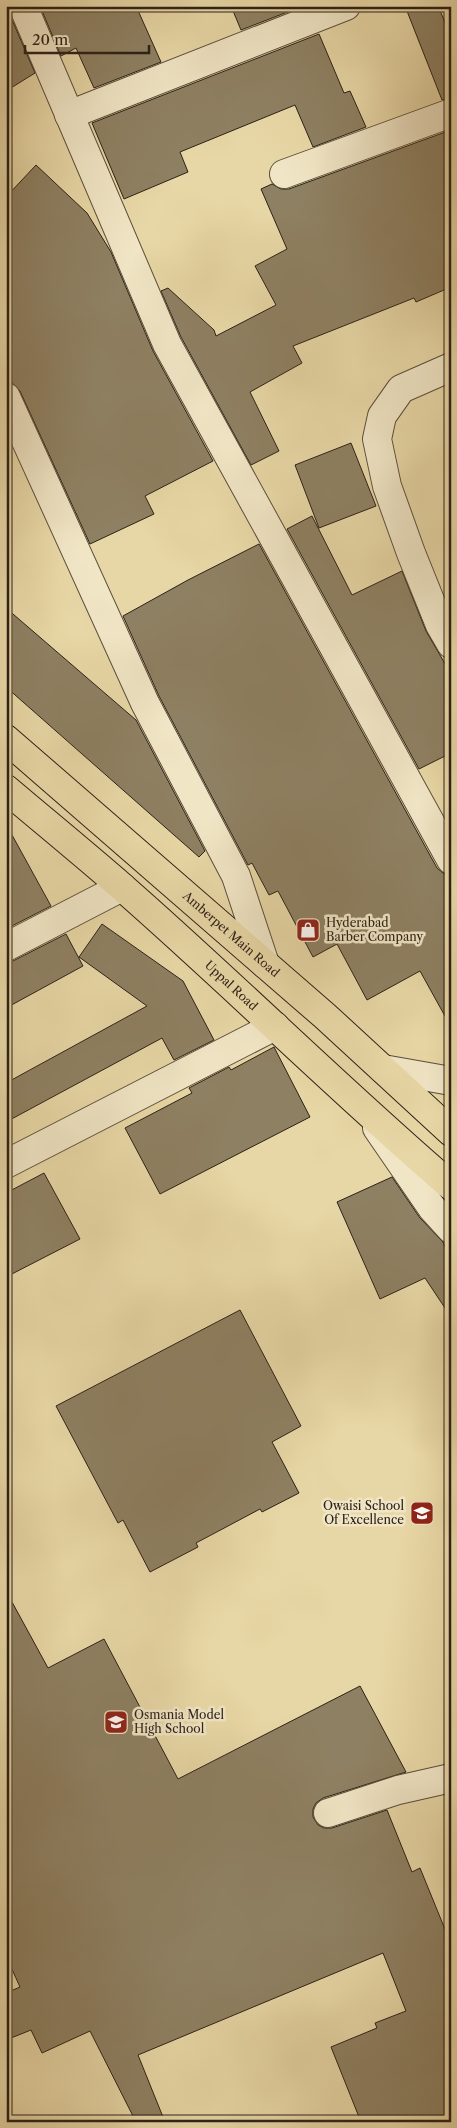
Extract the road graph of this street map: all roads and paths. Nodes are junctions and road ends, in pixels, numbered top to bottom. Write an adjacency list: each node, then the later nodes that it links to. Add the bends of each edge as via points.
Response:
1 (23, 6): 4 (street)
2 (346, 6): 4 (street)
3 (451, 113): 5 (street)
4 (69, 115): 11 (street, via 167,344)
5 (284, 174)
6 (451, 367): 8 (street, via 402,388 382,416 377,439 387,486 411,553)
7 (6, 397): 14 (street, via 145,703 236,876)
8 (451, 644)
9 (6, 739): 14 (highway, Amberpet Main Road)
10 (6, 789): 12 (highway, Uppal Road)
11 (451, 860)
12 (122, 886): 13 (street); 15 (highway, Uppal Road)
13 (6, 947)
14 (265, 964): 16 (highway, Amberpet Main Road)
15 (275, 1026): 18 (highway, Uppal Road); 20 (street)
16 (383, 1069): 17 (street); 19 (highway, Amberpet Main Road)
17 (451, 1081)
18 (366, 1112): 21 (highway, Uppal Road); 22 (street, via 432,1208)
19 (451, 1132)
20 (6, 1164)
21 (451, 1186)
22 (451, 1229)
23 (451, 1778): 24 (street, via 398,1790)
24 (328, 1813)

